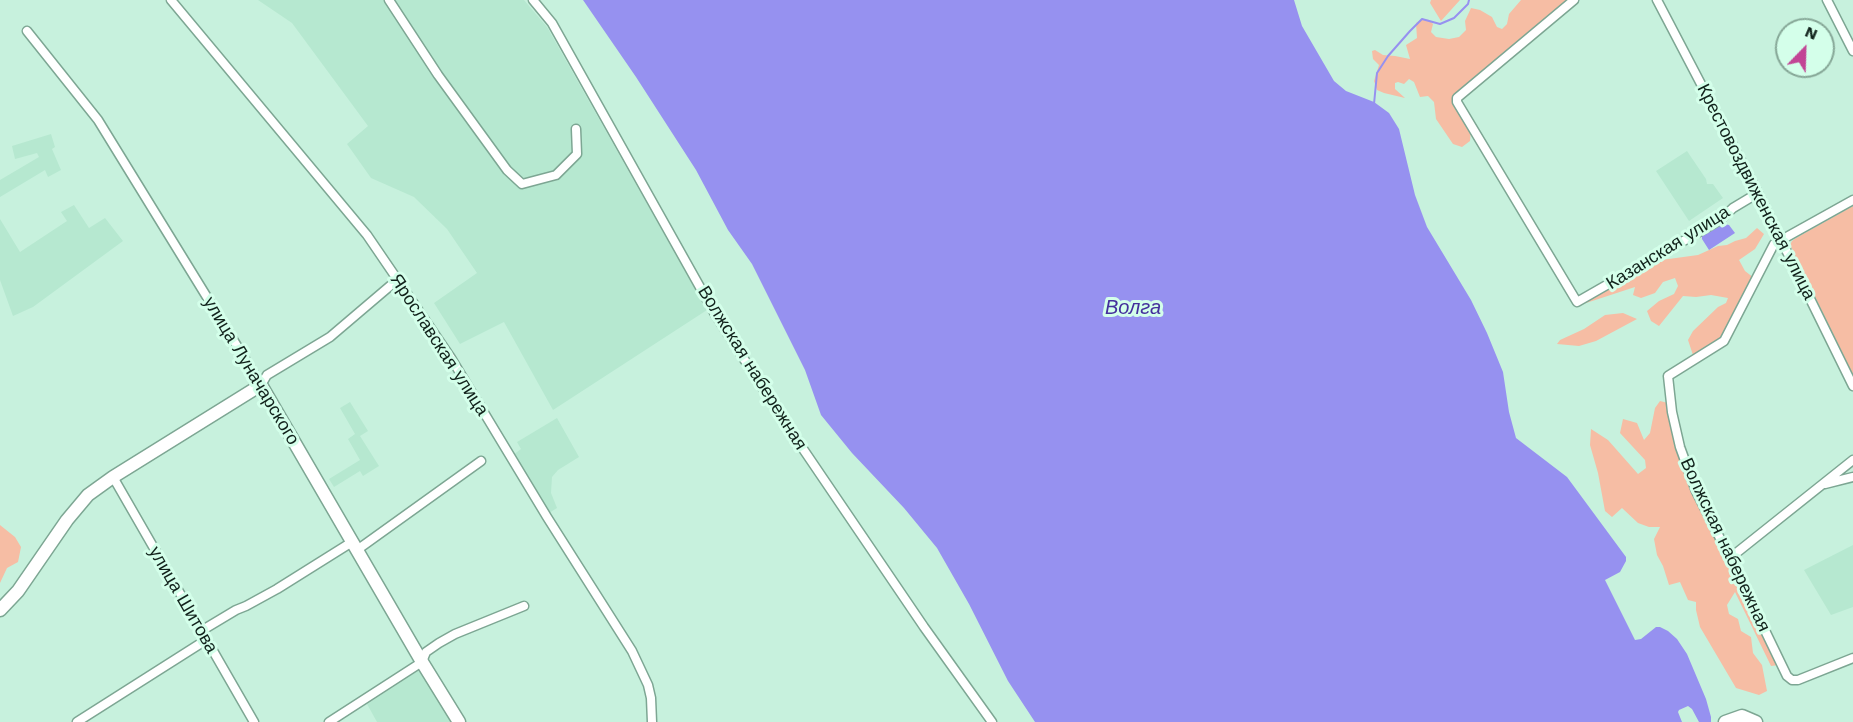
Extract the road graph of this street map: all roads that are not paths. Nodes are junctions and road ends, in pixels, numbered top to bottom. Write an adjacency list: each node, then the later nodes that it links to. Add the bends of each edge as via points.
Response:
1 (171, 0): 13 (street, Ярославская улица, via 367,235)
2 (389, 0): 9 (street, via 438,75 507,170 522,184 556,175 577,154)
3 (533, 0): 34 (street, Волжская набережная, via 552,23 715,314)
4 (1574, 0): 10 (street, Казанская улица, via 1457,98 1457,102 1577,302 1720,220)
5 (1657, 0): 10 (street, Крестовоздвиженская улица)
6 (1827, 0): 8 (street)
7 (27, 31): 14 (street, улица Луначарского, via 98,120)
8 (1853, 51)
9 (576, 129)
10 (1758, 193): 12 (street, Крестовоздвиженская улица)
11 (1853, 200): 12 (street)
12 (1782, 240): 15 (street, Крестовоздвиженская улица); 22 (street, Волжская набережная, via 1774,244 1724,341 1668,376 1680,447 1696,491)
13 (396, 280): 14 (street, via 330,337 267,375); 33 (street, Ярославская улица, via 451,358 632,651 648,685)
14 (261, 384): 18 (street); 21 (street, улица Луначарского)
15 (1853, 386)
16 (1853, 460): 20 (street)
17 (482, 461): 21 (street)
18 (113, 477): 24 (street, via 88,495); 25 (street, улица Шитова)
19 (1853, 477): 20 (street)
20 (1821, 484): 22 (street)
21 (355, 546): 25 (street); 28 (street, улица Луначарского)
22 (1730, 558): 27 (street, Волжская набережная, via 1787,676 1798,680)
23 (524, 606): 28 (street, via 455,634 426,652)
24 (0, 610)
25 (201, 631): 26 (street, улица Шитова)
26 (206, 640): 29 (street); 30 (street, улица Шитова)
27 (1853, 658)
28 (422, 662): 31 (street); 32 (street, улица Луначарского)
29 (77, 722)
30 (254, 722)
31 (329, 722)
32 (459, 722)
33 (652, 722)
34 (992, 722)
35 (1725, 722): 36 (street, via 1742,716)
36 (1756, 722)

